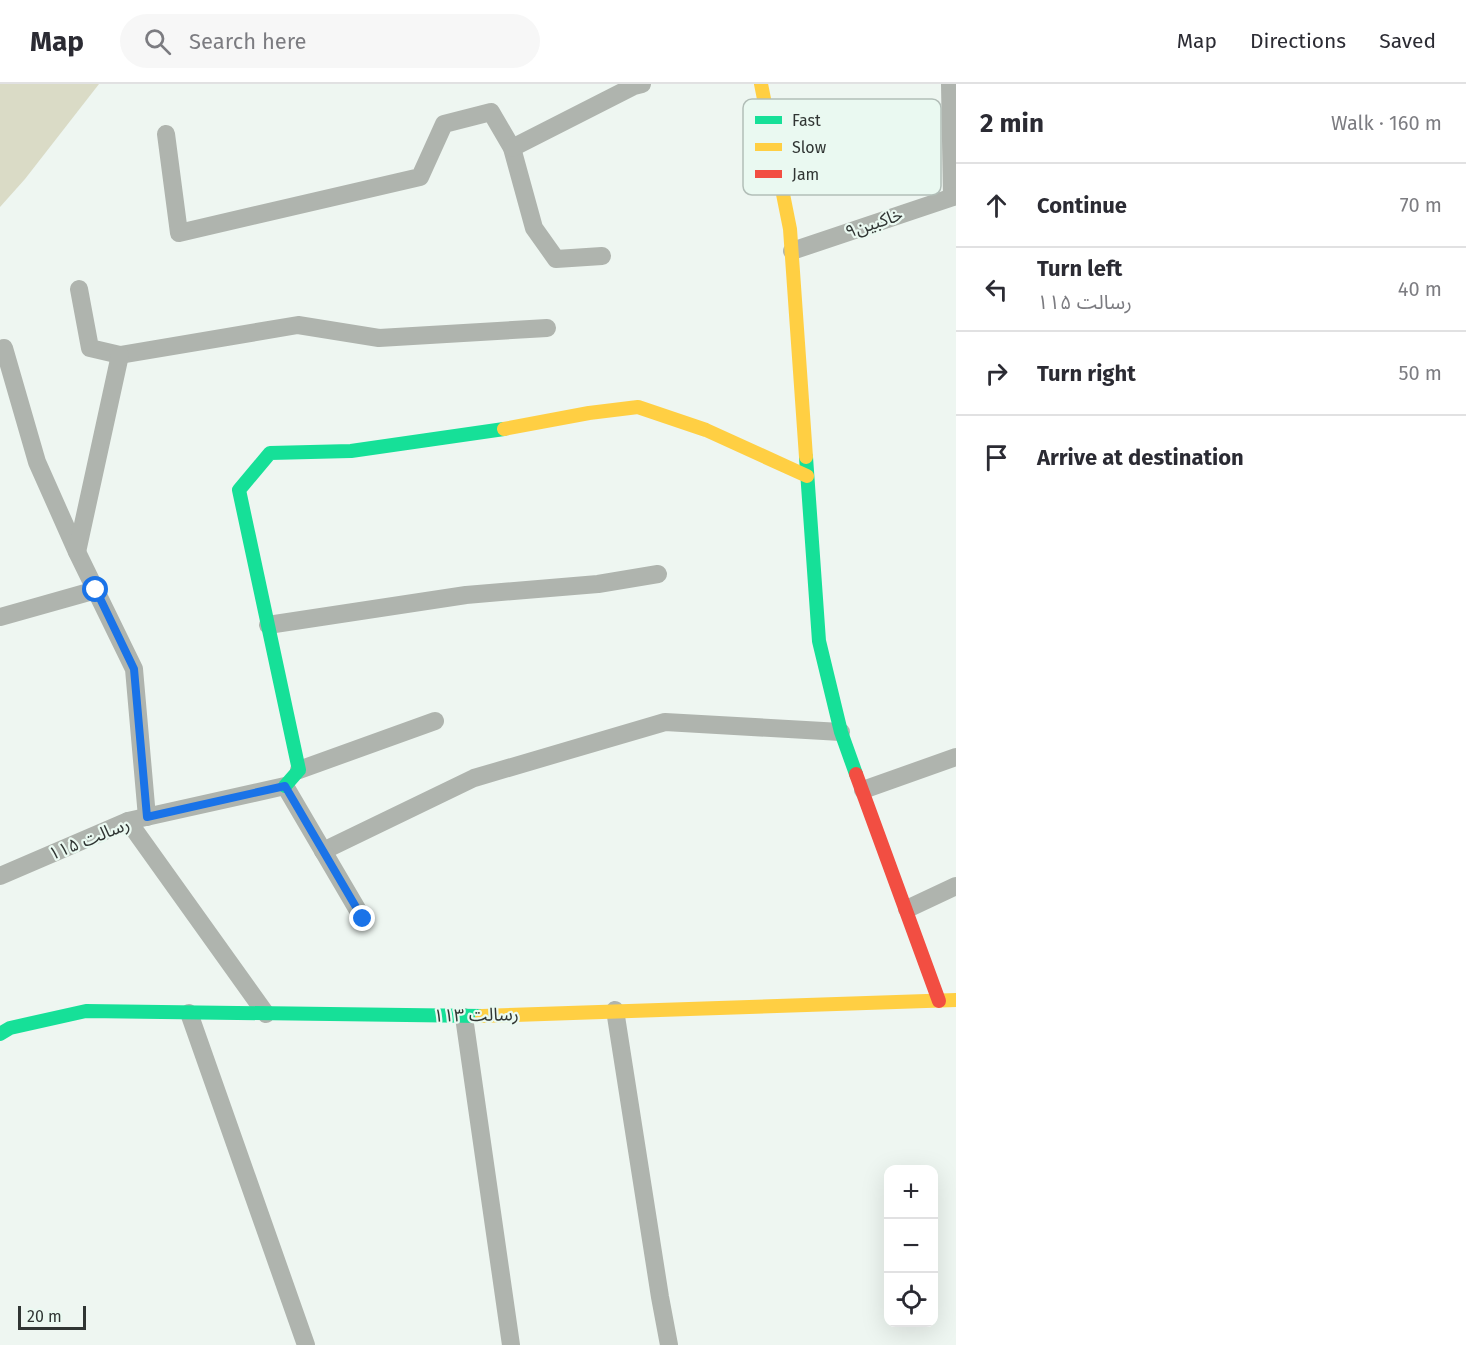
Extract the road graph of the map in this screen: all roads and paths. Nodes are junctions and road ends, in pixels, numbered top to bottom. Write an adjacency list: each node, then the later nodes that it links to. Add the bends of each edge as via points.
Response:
1 (642, 84): 6 (street)
2 (760, 84): 4 (street)
3 (950, 84): 8 (street)
4 (763, 99)
5 (165, 134): 6 (street, via 179,233 420,177 444,124 491,112)
6 (512, 148): 10 (street, via 534,228 556,259)
7 (783, 195): 9 (street)
8 (954, 196): 9 (street, خاکبین۹)
9 (792, 251): 15 (street)
10 (602, 256)
11 (79, 289): 14 (street, via 90,348)
12 (547, 328): 14 (street, via 379,338 298,325)
13 (4, 348): 16 (street, via 37,462)
14 (120, 355): 16 (street)
15 (807, 476): 20 (street, via 706,430 638,407 351,451 270,453 239,490); 22 (street, via 819,641)
16 (78, 552): 18 (street)
17 (658, 574): 20 (street, via 598,584 466,595)
18 (96, 590): 19 (street); 27 (street, via 134,669)
19 (0, 618)
20 (268, 626): 24 (street)
21 (435, 721): 24 (street)
22 (841, 732): 26 (street); 29 (street, via 664,722 474,778)
23 (956, 757): 26 (street)
24 (299, 770): 25 (street)
25 (285, 786): 27 (street, رسالت ۱۱۵); 29 (street)
26 (863, 789): 32 (street)
27 (147, 817): 28 (street, رسالت ۱۱۵)
28 (128, 821): 30 (street, رسالت ۱۱۵); 38 (street)
29 (323, 851): 33 (street)
30 (0, 876)
31 (956, 886): 32 (street)
32 (907, 909): 35 (street)
33 (363, 919)
34 (956, 1000): 35 (street, رسالت ۱۱۳)
35 (939, 1001): 36 (street, رسالت ۱۱۳)
36 (615, 1010): 39 (street, رسالت ۱۱۳); 43 (street)
37 (189, 1013): 38 (street, رسالت ۱۱۳); 40 (street, رسالت ۱۱۳, via 86,1011 10,1028); 41 (street)
38 (266, 1014): 39 (street, رسالت ۱۱۳)
39 (464, 1017): 42 (street)
40 (0, 1034)
41 (306, 1345)
42 (511, 1345)
43 (669, 1345)

